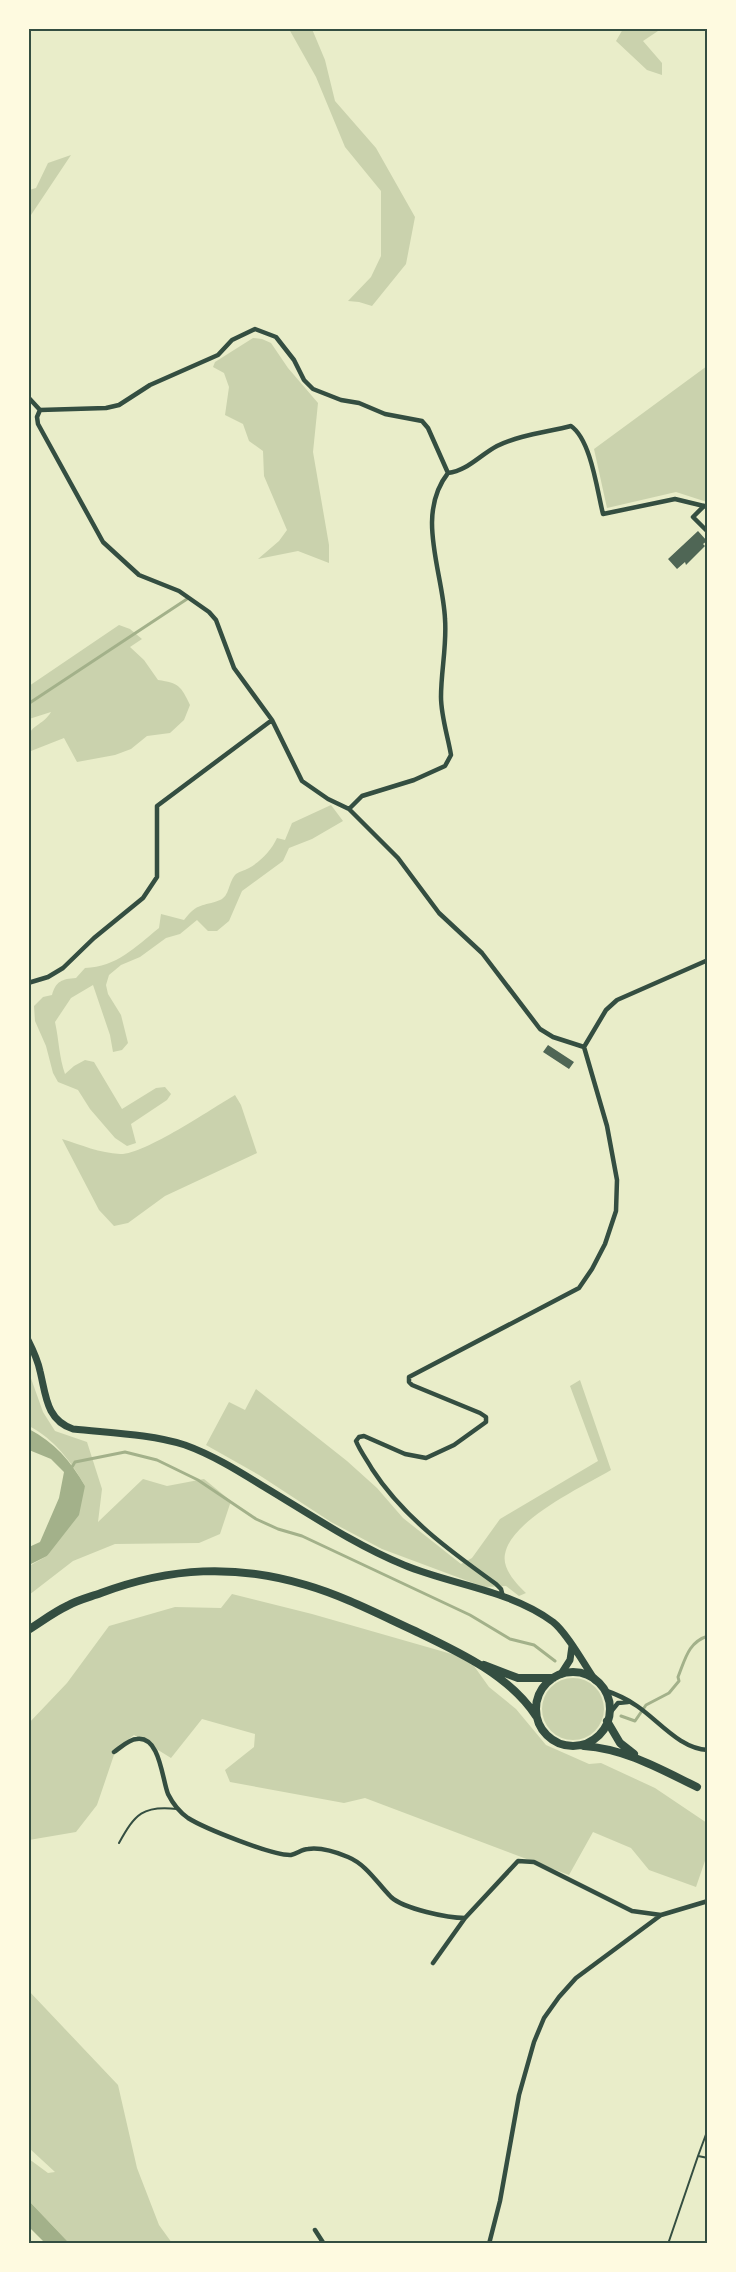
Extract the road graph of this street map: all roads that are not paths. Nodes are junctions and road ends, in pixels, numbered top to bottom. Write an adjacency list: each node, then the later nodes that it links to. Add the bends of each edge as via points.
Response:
1 (28, 397): 2 (street)
2 (40, 410): 3 (street, via 119,405 150,385 218,355 232,340 255,329 276,337 313,389 385,414 422,421); 6 (street, via 38,424 103,542 139,575 179,591 209,612 216,620 234,668)
3 (448, 473): 4 (street, via 458,472 509,441 571,426 585,443 603,514 675,498); 7 (street, via 434,498 431,533 445,620 441,699 451,755 445,766 362,796)
4 (706, 507): 5 (street, via 693,517)
5 (708, 532)
6 (272, 720): 7 (street, via 302,781); 9 (street, via 157,806 157,877 143,898 63,968)
7 (348, 809): 10 (street, via 398,858 439,913 482,953 540,1029)
8 (708, 960): 10 (street, via 617,1000 606,1010)
9 (28, 983)
10 (584, 1047): 12 (street, via 608,1126 617,1180 615,1210 605,1244 592,1269 579,1288 409,1377 412,1385 480,1413 486,1417 483,1425 426,1458 405,1454 364,1436 357,1440 384,1487 400,1505 447,1549 496,1584)
11 (29, 1342): 12 (main road, via 48,1405 63,1425 186,1445 358,1544 437,1577)
12 (502, 1597): 14 (main road, via 553,1622)
13 (28, 1630): 15 (main road, via 67,1605 121,1586 175,1573 230,1570 308,1585)
14 (572, 1646): 16 (main road, via 570,1660); 18 (main road)
15 (469, 1659): 17 (main road, via 518,1678); 21 (main road, via 510,1685)
16 (561, 1674): 17 (main road); 18 (main road, via 583,1674)
17 (553, 1678): 21 (main road, via 540,1692)
18 (595, 1680): 19 (main road)
19 (604, 1690): 20 (street); 22 (main road, via 609,1703)
20 (631, 1702): 22 (street, via 618,1703); 24 (street, via 689,1745)
21 (536, 1716): 23 (main road, via 549,1737 567,1746)
22 (608, 1717): 23 (main road, via 597,1737); 26 (main road, via 620,1743)
23 (579, 1746): 26 (main road, via 616,1750)
24 (708, 1750)
25 (114, 1752): 28 (street, via 134,1738 150,1744 157,1753 167,1792)
26 (640, 1758): 27 (main road)
27 (697, 1788)
28 (177, 1809): 29 (lane, via 150,1809 138,1814); 32 (street, via 223,1834 277,1852 291,1855 307,1848 348,1857 398,1902)
29 (119, 1843)
30 (707, 1901): 31 (street)
31 (661, 1916): 32 (street, via 632,1911 534,1862 518,1860); 39 (street, via 576,1978 544,2018 519,2095)
32 (465, 1918): 33 (street)
33 (433, 1963)
34 (708, 2129): 35 (lane)
35 (698, 2156): 36 (lane); 40 (lane)
36 (708, 2158)
37 (315, 2230): 38 (street)
38 (324, 2244)
39 (489, 2244)
40 (668, 2244)

